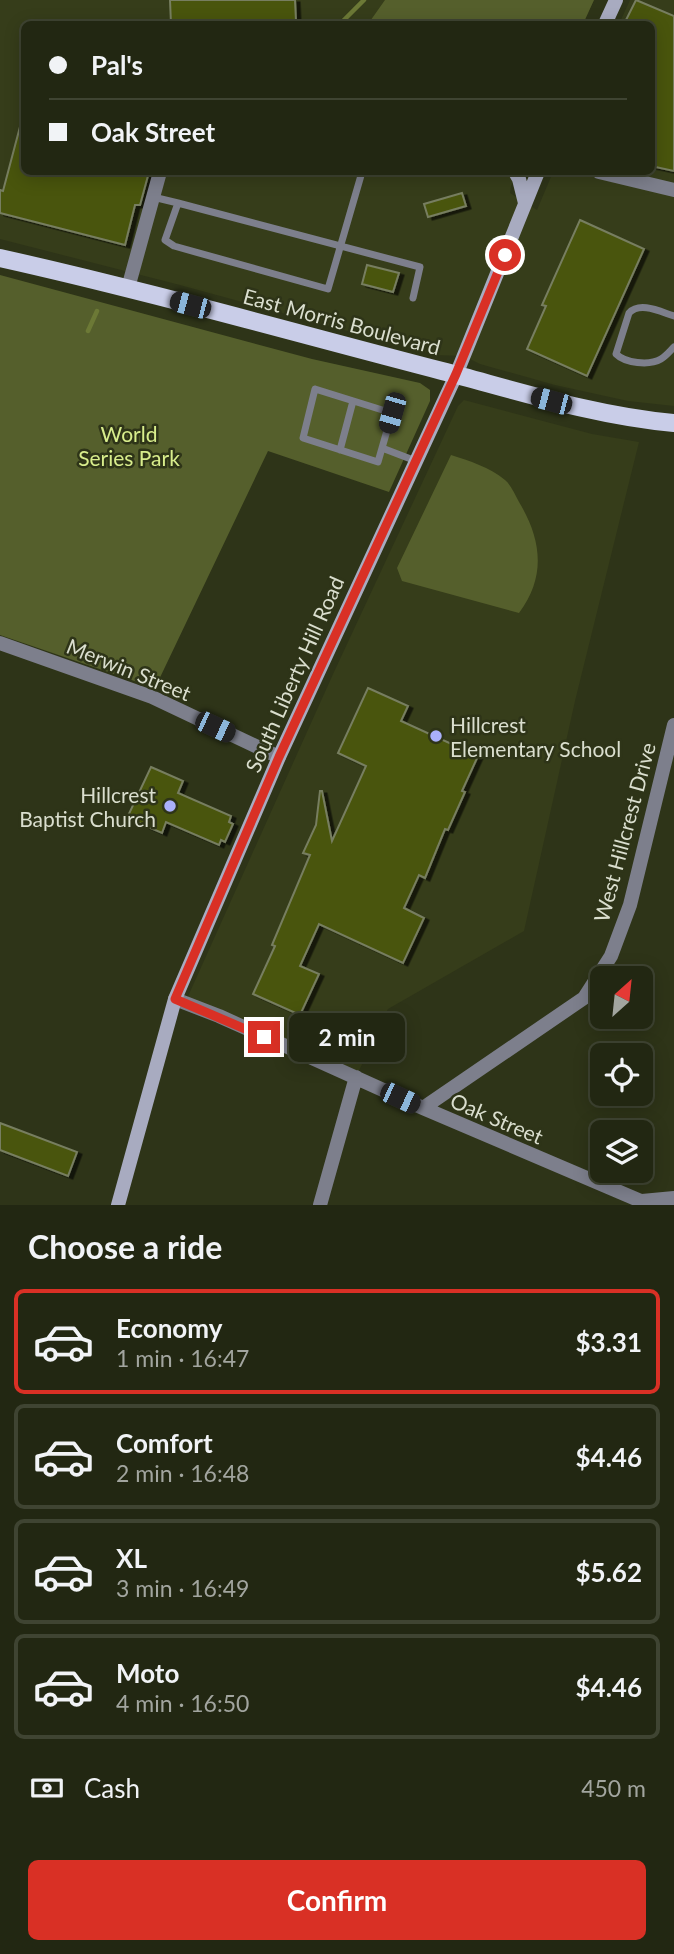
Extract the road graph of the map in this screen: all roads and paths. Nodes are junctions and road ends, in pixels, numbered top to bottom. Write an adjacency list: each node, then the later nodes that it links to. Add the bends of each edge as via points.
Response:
1 (616, 0): 2 (street)
2 (606, 21)
3 (159, 175): 9 (street)
4 (361, 175): 12 (lane)
5 (517, 175): 11 (street)
6 (537, 175): 11 (street, South Liberty Hill Road)
7 (612, 175): 8 (street)
8 (674, 190)
9 (153, 197): 10 (lane); 14 (street)
10 (178, 203): 12 (lane); 12 (lane, via 166,240 174,246 328,289)
11 (525, 205): 18 (street, South Liberty Hill Road)
12 (340, 246): 15 (lane, via 420,267)
13 (0, 258): 14 (main road, East Morris Boulevard)
14 (128, 288): 18 (main road, East Morris Boulevard)
15 (413, 298)
16 (674, 316): 17 (lane, via 633,308 616,354 652,363)
17 (674, 347)
18 (456, 374): 20 (main road, East Morris Boulevard, via 551,401); 23 (street, South Liberty Hill Road)
19 (353, 401): 21 (lane, via 392,413); 22 (lane); 22 (lane, via 315,389 303,438)
20 (674, 423)
21 (382, 448): 22 (lane, via 378,462); 23 (lane)
22 (340, 450)
23 (415, 461): 26 (street, South Liberty Hill Road)
24 (0, 643): 26 (street, Merwin Street, via 152,697)
25 (674, 725): 29 (street, West Hillcrest Drive, via 630,905 598,977 584,998)
26 (279, 757): 27 (street, South Liberty Hill Road)
27 (175, 999): 28 (street, Oak Street); 32 (street, South Liberty Hill Road)
28 (356, 1077): 29 (street, Oak Street); 33 (street)
29 (422, 1108): 31 (street, Oak Street)
30 (674, 1198): 31 (street)
31 (646, 1203)
32 (118, 1205)
33 (320, 1205)

